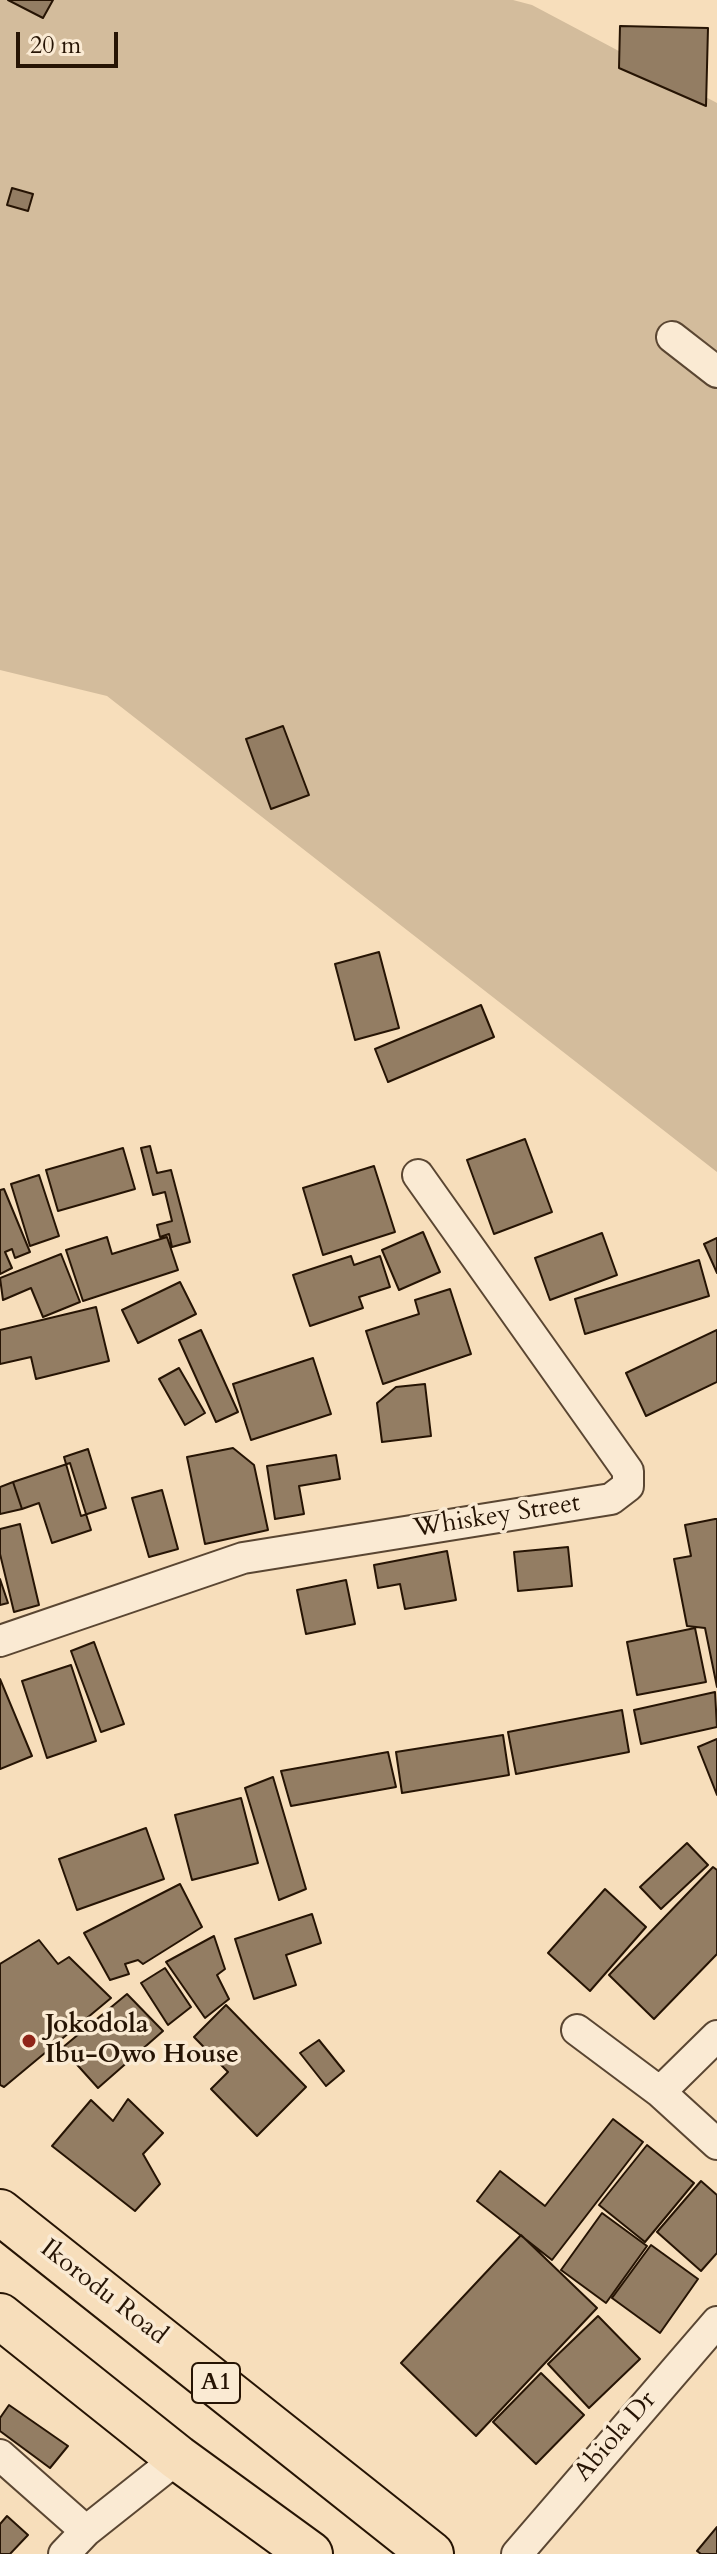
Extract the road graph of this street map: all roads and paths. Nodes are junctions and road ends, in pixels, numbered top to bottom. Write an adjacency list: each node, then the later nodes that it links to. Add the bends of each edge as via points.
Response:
1 (672, 337): 2 (street)
2 (717, 372)
3 (418, 1175): 4 (street, Whiskey Street, via 628,1471 628,1486 611,1499 243,1558)
4 (0, 1641)
5 (577, 2030): 7 (street)
6 (717, 2036): 7 (street)
7 (660, 2092): 8 (street)
8 (717, 2144)
9 (0, 2212): 17 (highway, Ikorodu Road / A1)
10 (0, 2316): 13 (highway)
11 (717, 2322): 18 (street, Abiola Dr)
12 (0, 2455): 14 (street)
13 (178, 2458): 14 (street); 16 (highway)
14 (86, 2531): 15 (street)
15 (64, 2554)
16 (310, 2554)
17 (431, 2554)
18 (517, 2554)

